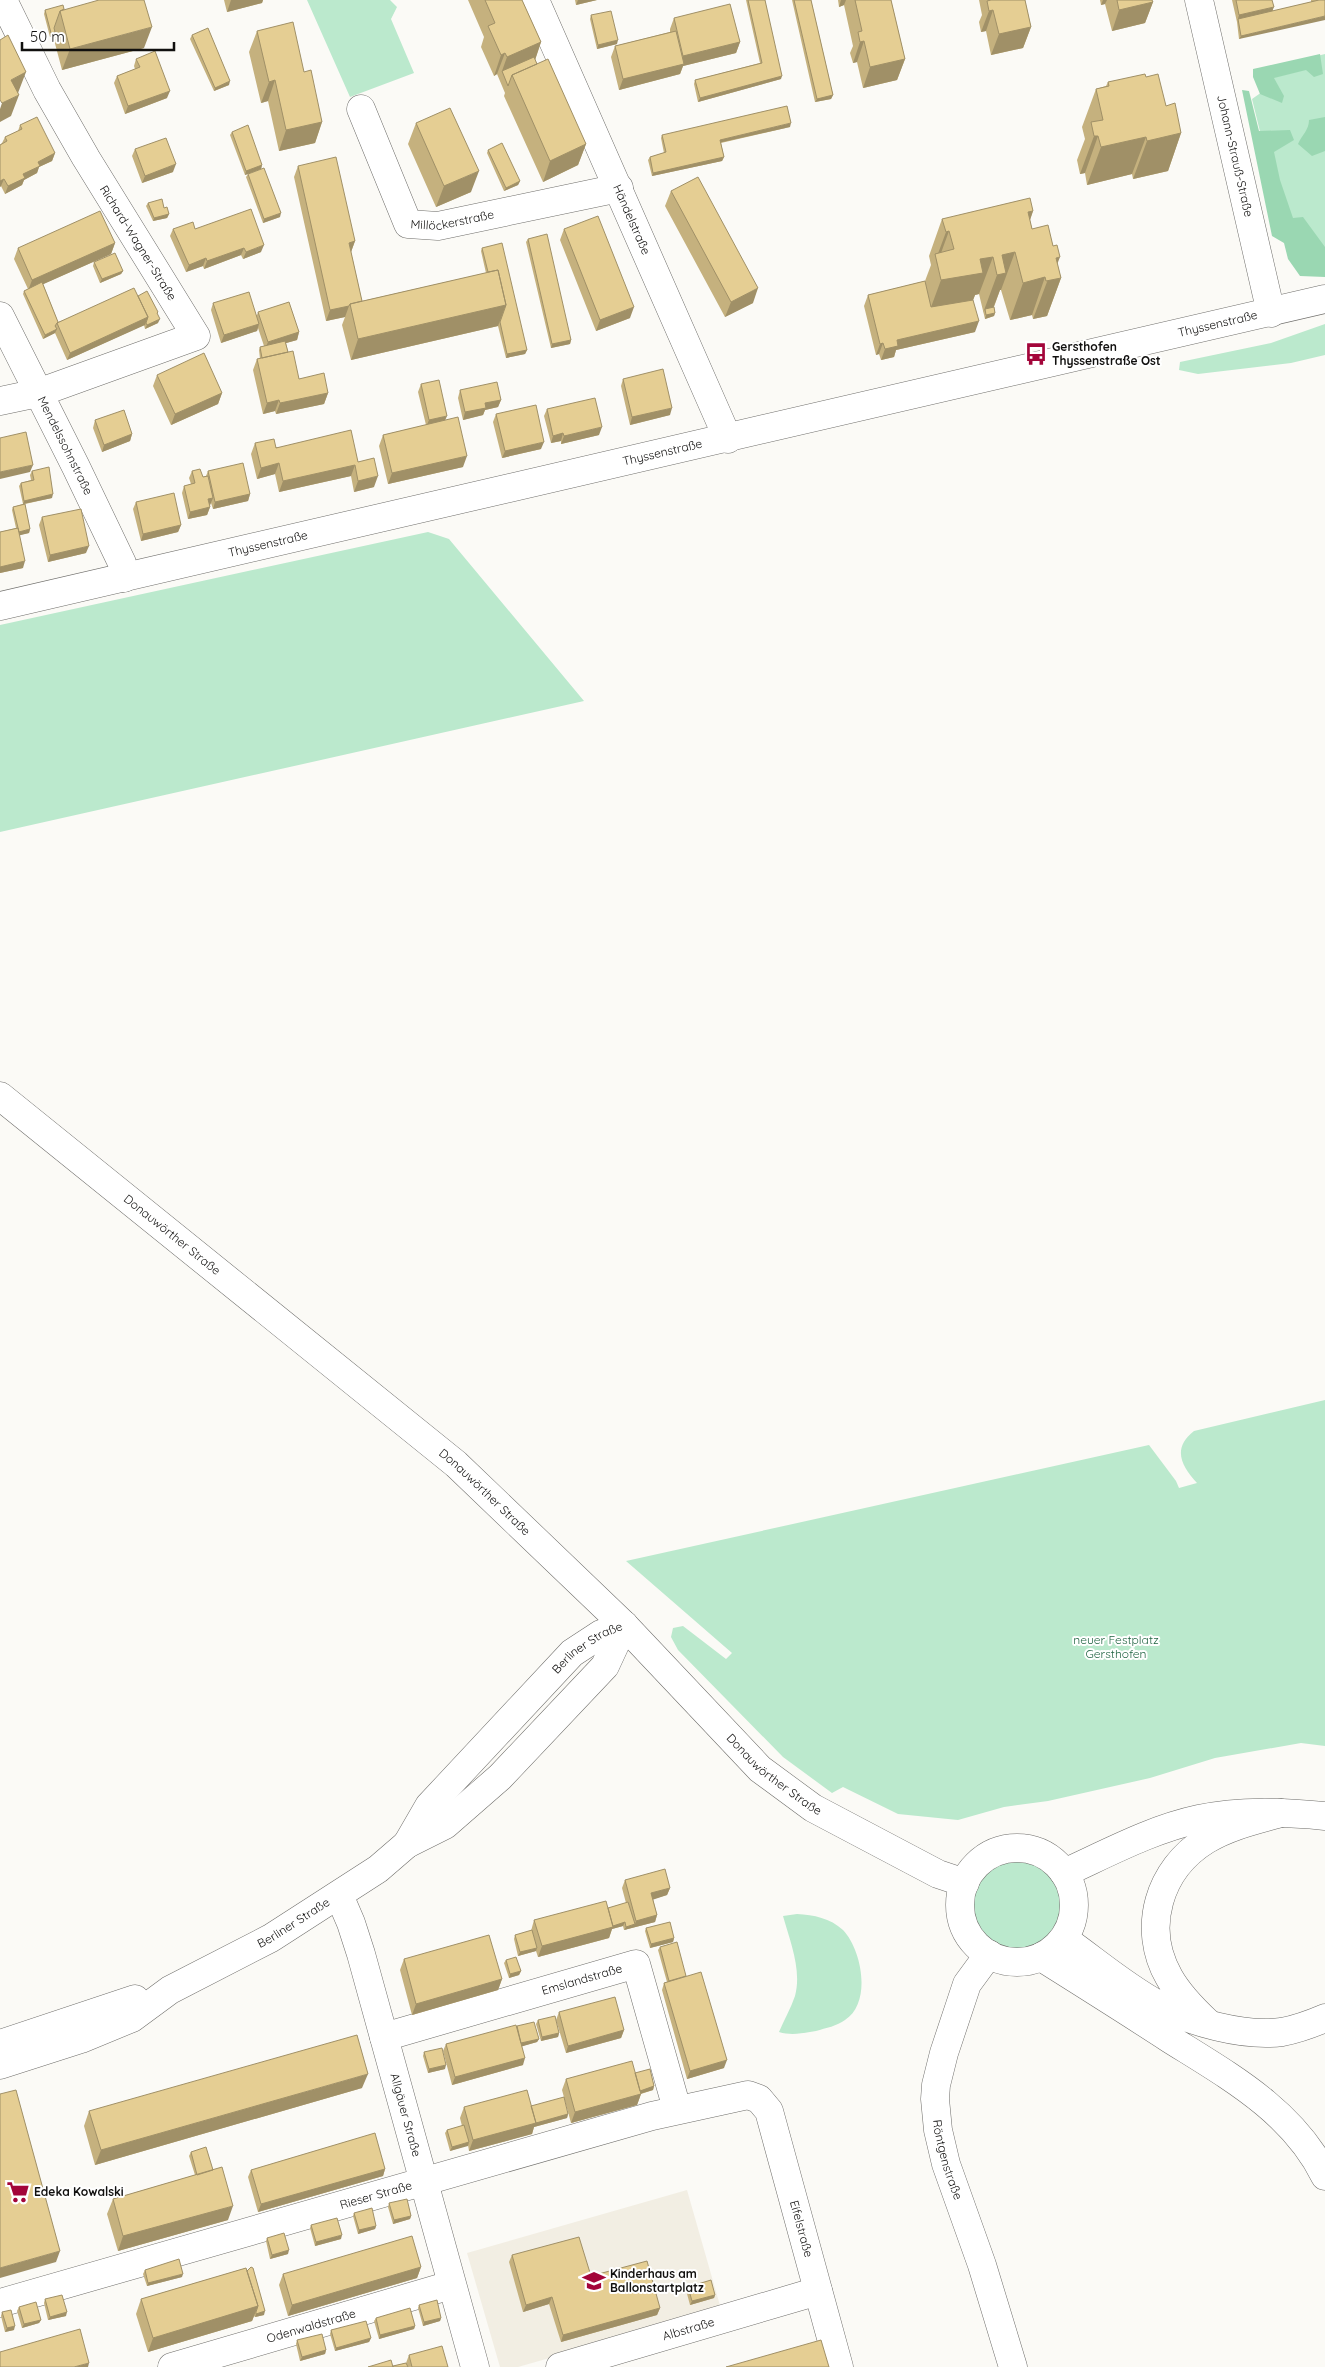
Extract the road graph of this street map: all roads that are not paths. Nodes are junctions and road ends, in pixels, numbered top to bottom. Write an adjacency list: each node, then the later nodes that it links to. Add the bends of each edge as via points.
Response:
1 (3, 0): 9 (main road, Richard-Wagner-Straße, via 47,90 86,158 196,336)
2 (536, 0): 5 (main road, Händelstraße)
3 (1199, 0): 7 (main road, Johann-Strauß-Straße)
4 (361, 109): 5 (main road, Millöckerstraße, via 408,224 438,226)
5 (618, 188): 11 (main road, Händelstraße)
6 (1325, 299): 7 (main road, Thyssenstraße)
7 (1271, 313): 11 (main road, Thyssenstraße)
8 (0, 316): 9 (main road, Mendelssohnstraße)
9 (38, 392): 10 (main road); 12 (main road, Mendelssohnstraße, via 122,563)
10 (0, 401)
11 (728, 439): 12 (main road, Thyssenstraße)
12 (124, 578): 13 (main road, Thyssenstraße)
13 (0, 606)
14 (0, 1096): 15 (main road, Donauwörther Straße, via 456,1464)
15 (624, 1625): 19 (main road, Donauwörther Straße, via 760,1769 813,1808 938,1874); 20 (main road, Berliner Straße, via 602,1634 572,1653 429,1806 407,1844 378,1869)
16 (1281, 1813): 17 (main road); 18 (main road, via 1199,1819 1137,1840); 26 (main road, via 1206,1840 1179,1863 1159,1897 1155,1926 1161,1960 1176,1989)
17 (1325, 1816)
18 (1064, 1874): 19 (main road, via 1042,1854 1013,1849 985,1859); 21 (main road, via 1072,1891 1074,1911)
19 (965, 1884): 22 (main road, via 961,1900 962,1920 970,1938)
20 (339, 1895): 24 (main road, Berliner Straße, via 271,1938); 27 (main road, Allgäuer Straße, via 351,1923)
21 (1064, 1938): 23 (main road); 26 (main road, via 1157,2004)
22 (989, 1954): 23 (main road, via 1012,1962); 41 (main road, Röntgenstraße, via 968,1984 944,2053 935,2099 946,2164 982,2265)
23 (1041, 1957): 32 (main road, via 1260,2098 1293,2128)
24 (170, 1990): 28 (main road, Berliner Straße); 29 (main road, Berliner Straße, via 132,2018 81,2039)
25 (1325, 2018): 26 (main road, via 1280,2032 1245,2031)
26 (1208, 2023)
27 (384, 2037): 31 (main road, Emslandstraße, via 636,1964); 33 (main road, Allgäuer Straße)
28 (0, 2044)
29 (0, 2065)
30 (754, 2097): 31 (main road, Rieser Straße, via 740,2096); 35 (main road, Eifelstraße, via 769,2112)
31 (676, 2110): 33 (main road, Rieser Straße)
32 (1325, 2176)
33 (423, 2180): 34 (main road, Allgäuer Straße); 36 (main road, Rieser Straße)
34 (452, 2285): 37 (main road, Odenwaldstraße); 38 (main road, Allgäuer Straße)
35 (818, 2292): 39 (main road, Albstraße); 40 (main road, Eifelstraße)
36 (0, 2303)
37 (172, 2367)
38 (475, 2367)
39 (560, 2367)
40 (839, 2367)
41 (1013, 2367)

